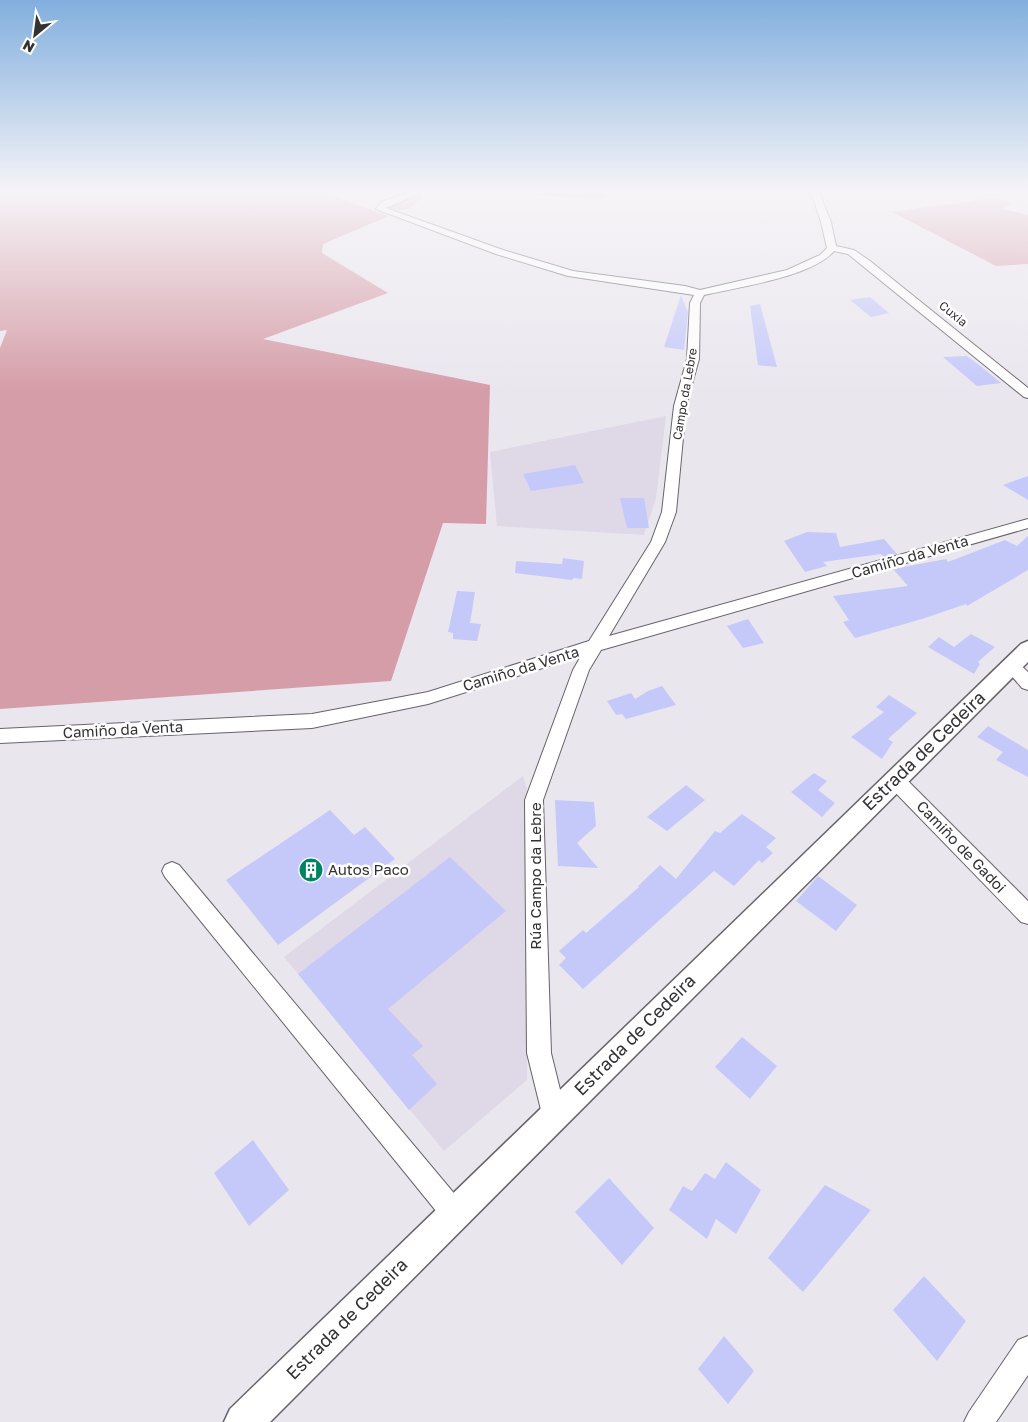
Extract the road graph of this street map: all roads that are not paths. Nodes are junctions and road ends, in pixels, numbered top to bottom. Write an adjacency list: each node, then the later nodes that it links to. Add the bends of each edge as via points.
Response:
1 (517, 258): 4 (street, via 572,274)
2 (821, 258): 4 (street, via 799,268)
3 (860, 258): 5 (street, Cuxia)
4 (700, 293): 7 (street, Campo da Lebre, via 695,304 693,359 680,406 669,512 658,542)
5 (1028, 394)
6 (1028, 523): 7 (street, Camiño da Venta)
7 (593, 646): 9 (street, Camiño da Venta, via 428,698 312,720); 13 (street, Rúa Campo da Lebre, via 571,695 534,800 539,1053)
8 (1022, 666): 10 (main road, Estrada de Cedeira)
9 (0, 736)
10 (894, 779): 12 (street, Camiño de Gadoi); 13 (main road, Estrada de Cedeira)
11 (172, 872): 14 (street)
12 (1028, 915)
13 (554, 1114): 14 (main road, Estrada de Cedeira)
14 (454, 1213): 16 (main road, Estrada de Cedeira)
15 (1028, 1350): 17 (street)
16 (243, 1422)
17 (979, 1422)

